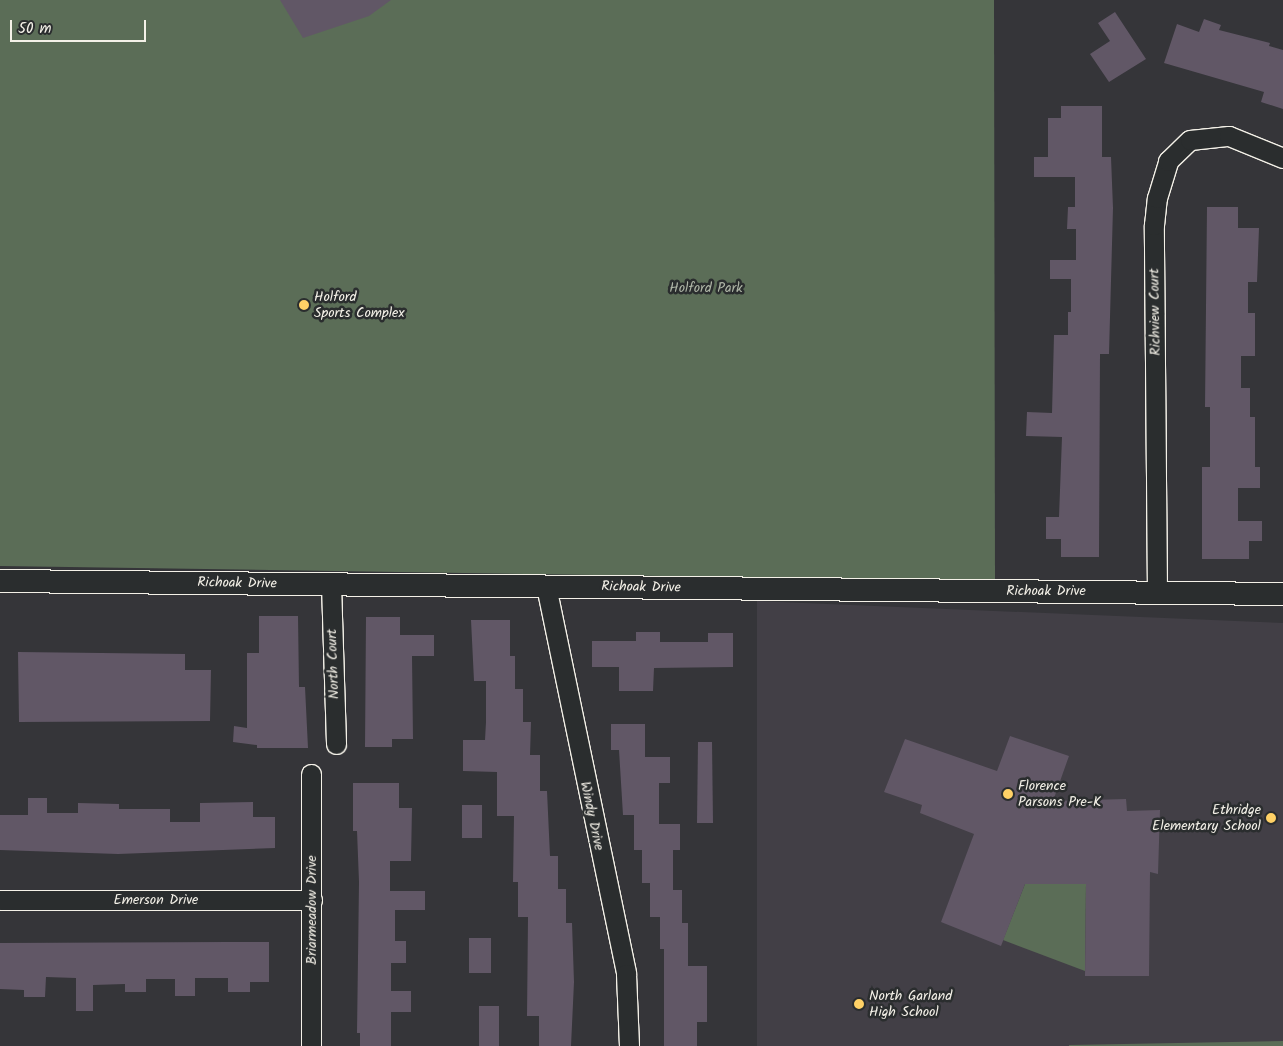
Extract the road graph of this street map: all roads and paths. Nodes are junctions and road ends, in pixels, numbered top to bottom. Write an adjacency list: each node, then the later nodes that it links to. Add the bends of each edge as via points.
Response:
1 (1283, 158): 5 (street, Richview Court, via 1229,136 1190,140 1168,161 1156,198)
2 (0, 581): 3 (street, Richoak Drive)
3 (331, 584): 4 (street, Richoak Drive); 7 (street, North Court)
4 (546, 586): 5 (street, Richoak Drive); 12 (street, Windy Drive, via 626,974)
5 (1157, 592): 6 (street, Richoak Drive)
6 (1283, 594)
7 (336, 744)
8 (310, 774): 10 (street, Briarmeadow Drive)
9 (0, 900): 10 (street, Emerson Drive)
10 (312, 900): 11 (street, Briarmeadow Drive)
11 (312, 1046)
12 (629, 1046)

